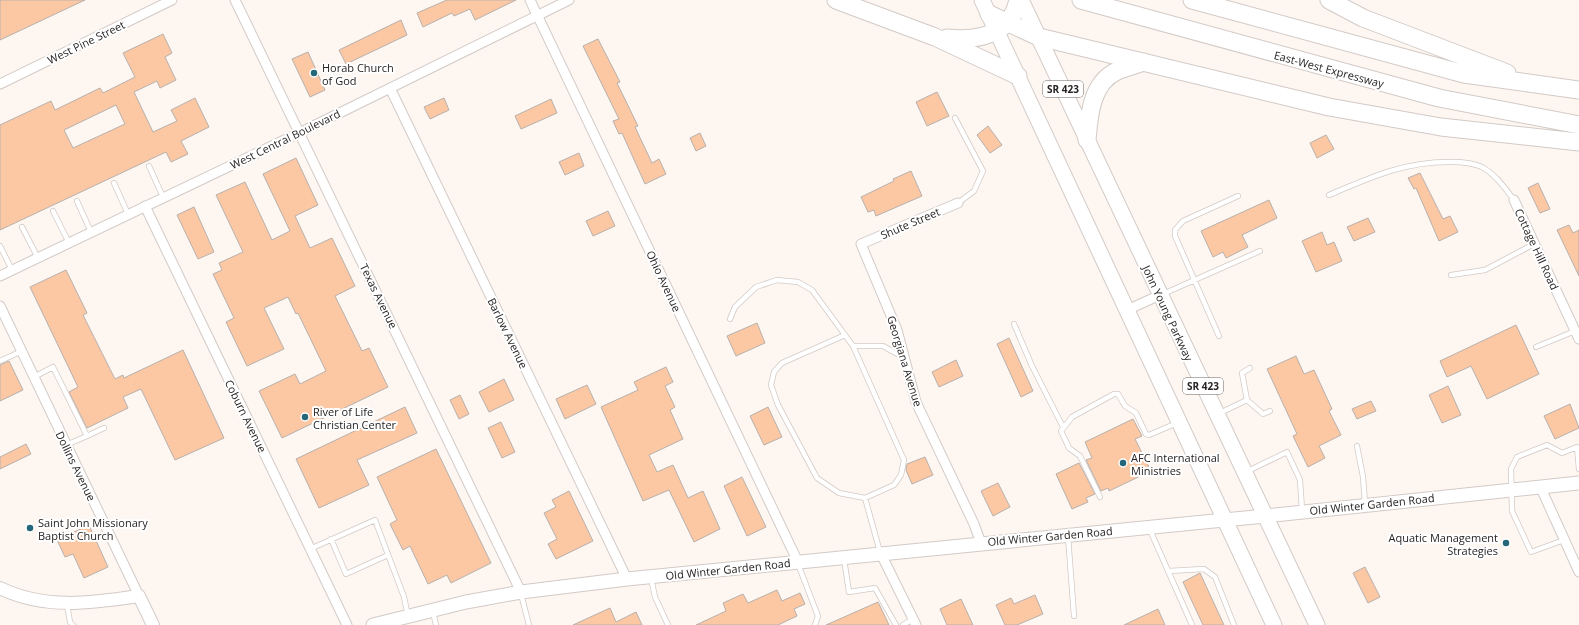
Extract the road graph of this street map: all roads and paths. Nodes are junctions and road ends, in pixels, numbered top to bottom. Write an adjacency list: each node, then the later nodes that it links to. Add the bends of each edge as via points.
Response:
1 (172, 0): 18 (street, West Pine Street)
2 (236, 0): 24 (street, Texas Avenue)
3 (530, 0): 12 (street, Ohio Avenue)
4 (569, 0): 12 (street, West Central Boulevard)
5 (836, 0): 14 (highway)
6 (1018, 0): 13 (highway, via 1016,10)
7 (1021, 0): 15 (main road, John Young Parkway / SR 423)
8 (1081, 0): 23 (highway, East-West Expressway, via 1439,98)
9 (1192, 0): 19 (highway, via 1464,74)
10 (1329, 0): 19 (highway, via 1363,18)
11 (985, 7): 13 (highway)
12 (537, 15): 20 (street, West Central Boulevard); 95 (street, Ohio Avenue)
13 (1002, 26): 14 (highway, via 967,40); 15 (highway); 17 (main road, SR 423)
14 (935, 37): 17 (highway)
15 (1039, 37): 16 (highway); 25 (main road, John Young Parkway / SR 423)
16 (1145, 62): 25 (highway, via 1116,71 1102,83 1092,102); 26 (highway, via 1330,107 1441,127)
17 (1018, 76): 52 (main road, SR 423)
18 (0, 84)
19 (1537, 85): 21 (highway)
20 (390, 88): 24 (street, West Central Boulevard); 99 (street, Barlow Avenue)
21 (1579, 90)
22 (955, 118): 34 (lane, via 983,171 974,192)
23 (1579, 125)
24 (301, 132): 31 (street, West Central Boulevard); 101 (street, Texas Avenue)
25 (1087, 140): 50 (main road, John Young Parkway / SR 423)
26 (1579, 142)
27 (149, 166): 31 (lane)
28 (114, 183): 37 (lane)
29 (1330, 195): 32 (lane, Cottage Hill Road, via 1402,166 1463,162 1481,167 1497,179)
30 (1238, 196): 49 (lane, via 1183,221 1175,230 1175,236)
31 (163, 197): 35 (street, West Central Boulevard)
32 (1514, 200): 42 (street, Cottage Hill Road)
33 (77, 201): 39 (lane)
34 (958, 202): 41 (street, Shute Street)
35 (145, 206): 37 (street, West Central Boulevard); 91 (street, Coburn Avenue)
36 (53, 211): 40 (lane)
37 (128, 214): 39 (street, West Central Boulevard)
38 (22, 227): 45 (lane)
39 (91, 232): 40 (street, West Central Boulevard)
40 (69, 243): 45 (street, West Central Boulevard)
41 (862, 244): 61 (street, Georgiana Avenue, via 897,330)
42 (1534, 244): 47 (lane, via 1485,270); 56 (street, Cottage Hill Road)
43 (0, 246): 46 (lane)
44 (1260, 251): 49 (lane)
45 (38, 258): 46 (street, West Central Boulevard)
46 (12, 270): 48 (street, West Central Boulevard)
47 (1451, 275)
48 (0, 276)
49 (1194, 280): 50 (lane); 57 (lane)
50 (1160, 296): 52 (street); 67 (main road, John Young Parkway / SR 423)
51 (0, 306): 60 (street, Dollins Avenue)
52 (1127, 310): 68 (main road, SR 423)
53 (730, 319): 55 (lane, via 736,307 756,287 777,280 798,282 812,290)
54 (1014, 324): 69 (lane)
55 (845, 335): 58 (lane); 81 (lane, via 782,363 774,372 772,385 778,405 817,478 838,493)
56 (1577, 335): 59 (lane)
57 (1219, 336)
58 (853, 346): 61 (lane, via 882,346); 81 (lane, via 904,460 901,475 894,485)
59 (1536, 347)
60 (22, 351): 62 (lane); 64 (street, Dollins Avenue)
61 (904, 357): 90 (street, Georgiana Avenue, via 916,402)
62 (0, 361)
63 (1250, 368): 65 (lane, via 1242,373)
64 (34, 377): 71 (lane, via 53,367); 72 (street, Dollins Avenue)
65 (1247, 400): 66 (lane, via 1263,414); 67 (lane)
66 (1270, 410)
67 (1217, 414): 76 (main road, John Young Parkway / SR 423)
68 (1179, 422): 69 (lane, via 1146,434 1136,413 1125,406 1118,394 1114,394 1078,414); 85 (main road, SR 423)
69 (1063, 426): 80 (lane, via 1061,432 1069,448 1080,456)
70 (104, 428): 71 (lane)
71 (86, 436): 72 (lane)
72 (66, 446): 102 (street, Dollins Avenue)
73 (1356, 446): 82 (lane, via 1363,477)
74 (1578, 447): 75 (lane); 79 (lane, via 1562,453 1547,445 1517,457 1511,468)
75 (1579, 469)
76 (1244, 473): 83 (lane, via 1287,452 1300,480); 84 (main road, John Young Parkway / SR 423)
77 (1579, 483): 78 (main road, Old Winter Garden Road)
78 (1540, 486): 79 (main road, Old Winter Garden Road); 89 (street)
79 (1512, 489): 82 (main road, Old Winter Garden Road); 89 (lane, via 1512,511 1531,552)
80 (1100, 497)
81 (865, 498): 92 (lane)
82 (1365, 505): 83 (main road, Old Winter Garden Road)
83 (1302, 512): 84 (main road, Old Winter Garden Road)
84 (1265, 516): 85 (main road, Old Winter Garden Road); 121 (main road, John Young Parkway / SR 423)
85 (1225, 520): 86 (main road, Old Winter Garden Road); 120 (main road, SR 423)
86 (1149, 526): 87 (main road, Old Winter Garden Road); 96 (lane)
87 (1068, 534): 90 (main road, Old Winter Garden Road); 106 (lane)
88 (331, 539): 91 (lane); 93 (lane, via 346,574); 93 (lane, via 375,520)
89 (1564, 540): 97 (street)
90 (981, 543): 92 (main road, Old Winter Garden Road)
91 (310, 549): 110 (street, Coburn Avenue)
92 (881, 554): 94 (main road, Old Winter Garden Road); 107 (street)
93 (388, 555): 105 (lane, via 404,597)
94 (844, 557): 95 (main road, Old Winter Garden Road); 116 (lane, via 849,592 875,588)
95 (798, 562): 98 (main road, Old Winter Garden Road); 115 (lane, via 818,616)
96 (1169, 571): 118 (lane); 119 (lane, via 1204,569 1215,577)
97 (1579, 572)
98 (651, 576): 99 (main road, Old Winter Garden Road); 114 (lane, via 655,597)
99 (627, 579): 101 (main road, Old Winter Garden Road)
100 (0, 588): 103 (street, via 36,601)
101 (521, 592): 104 (main road, Old Winter Garden Road); 113 (lane)
102 (139, 596): 103 (street); 109 (street, Dollins Avenue)
103 (67, 604): 108 (lane)
104 (432, 610): 105 (main road, Old Winter Garden Road); 112 (lane)
105 (408, 616): 111 (main road, Old Winter Garden Road)
106 (1074, 616)
107 (915, 622): 117 (lane)
108 (70, 624)
109 (153, 625)
110 (347, 625)
111 (373, 625)
112 (436, 625)
113 (529, 625)
114 (668, 625)
115 (815, 625)
116 (896, 625)
117 (903, 625)
118 (1192, 625)
119 (1234, 625)
120 (1274, 625)
121 (1316, 625)

